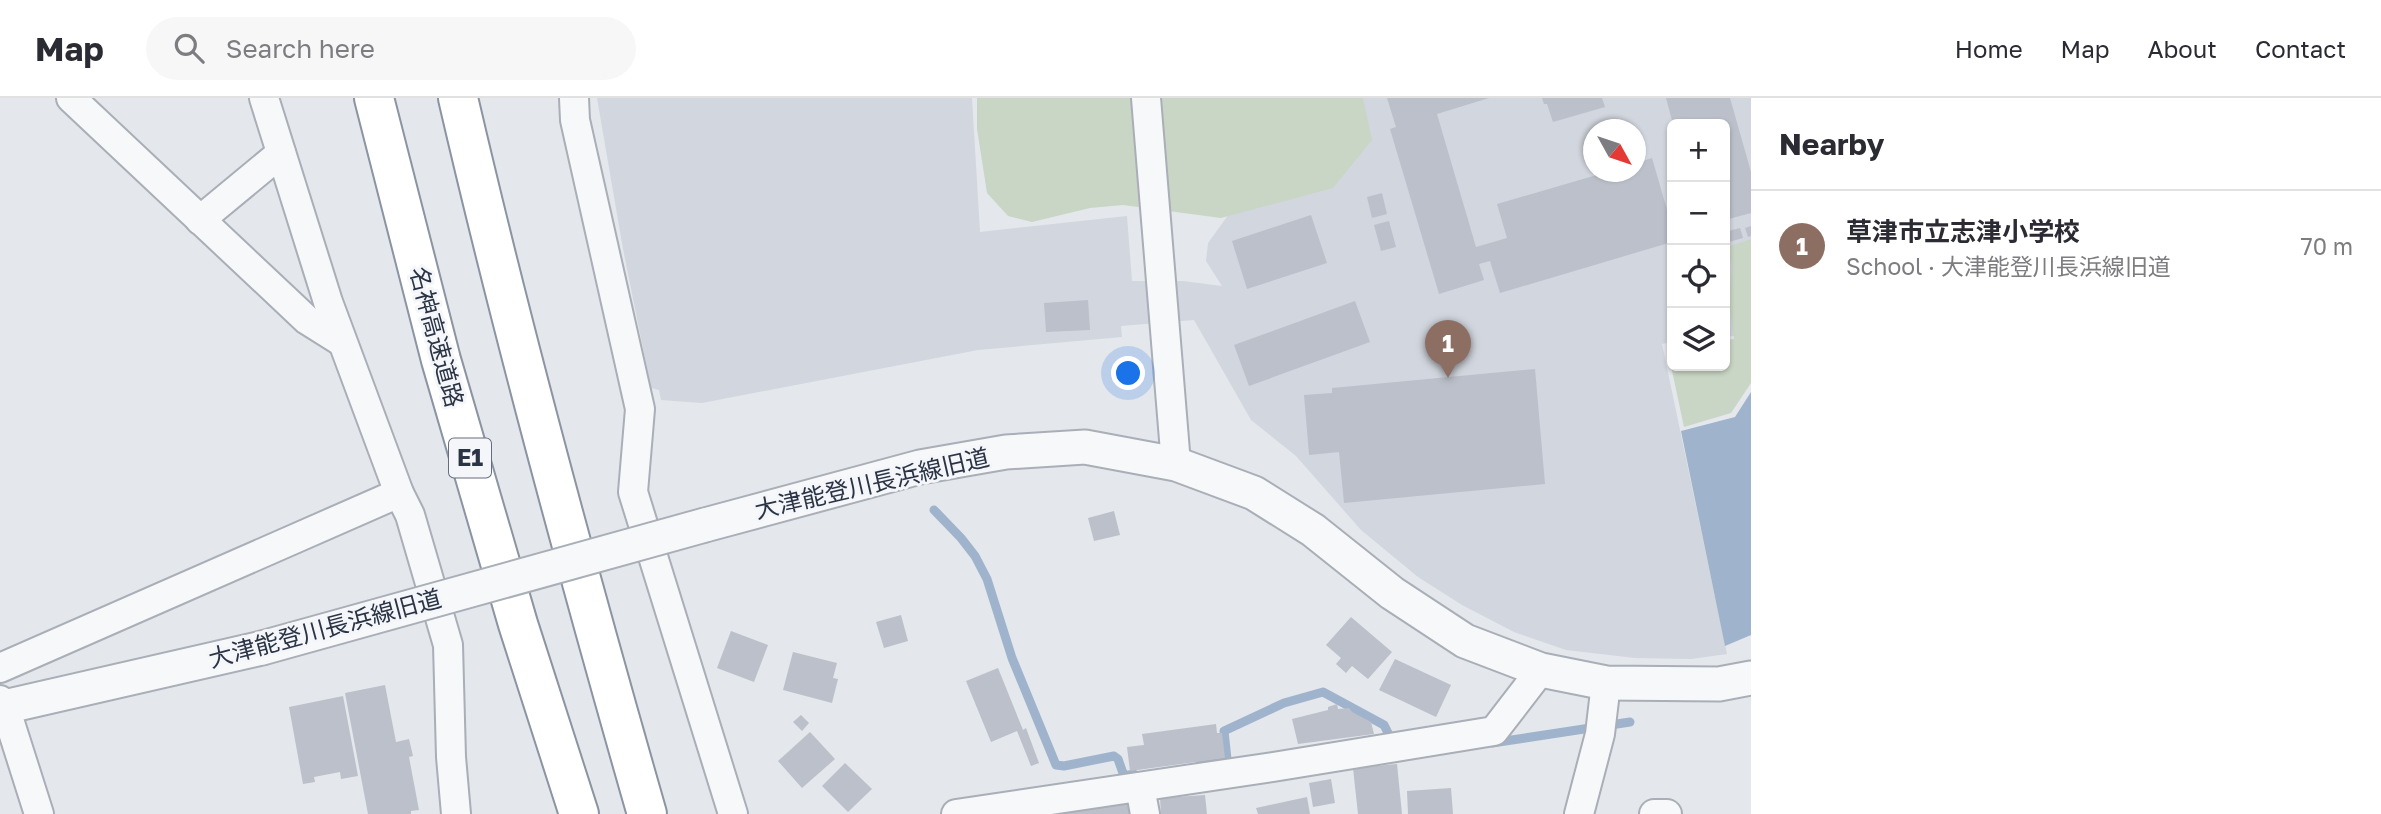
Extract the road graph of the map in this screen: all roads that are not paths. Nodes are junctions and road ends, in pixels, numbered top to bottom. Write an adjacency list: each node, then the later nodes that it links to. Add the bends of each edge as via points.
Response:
1 (71, 98): 8 (street)
2 (264, 98): 7 (street)
3 (374, 98): 20 (highway, 名神高速道路 / E1, via 441,360)
4 (458, 98): 21 (highway, via 500,276)
5 (574, 98): 22 (street, via 575,120 640,409 633,492)
6 (1146, 98): 10 (street)
7 (281, 153): 8 (street); 9 (street)
8 (200, 219): 9 (street, via 307,320)
9 (342, 342): 11 (street)
10 (1176, 464): 13 (street, 大津能登川長浜線旧道, via 1254,493 1313,530 1392,593 1465,641); 16 (street, 大津能登川長浜線旧道, bridge, via 1084,447 1006,452 920,467 262,648)
11 (399, 493): 12 (street); 19 (street, via 410,515 447,645)
12 (0, 668)
13 (1541, 670): 15 (street, 大津能登川長浜線旧道); 17 (street, via 1494,730)
14 (1751, 678): 15 (street, 大津能登川長浜線旧道, via 1719,684)
15 (1606, 683): 24 (street, via 1600,734)
16 (2, 705): 18 (street)
17 (1142, 800): 23 (street)
18 (39, 814)
19 (456, 814)
20 (579, 814)
21 (647, 814)
22 (733, 814)
23 (956, 814)
24 (1579, 814)
25 (1654, 814): 26 (street)
26 (1667, 814)

